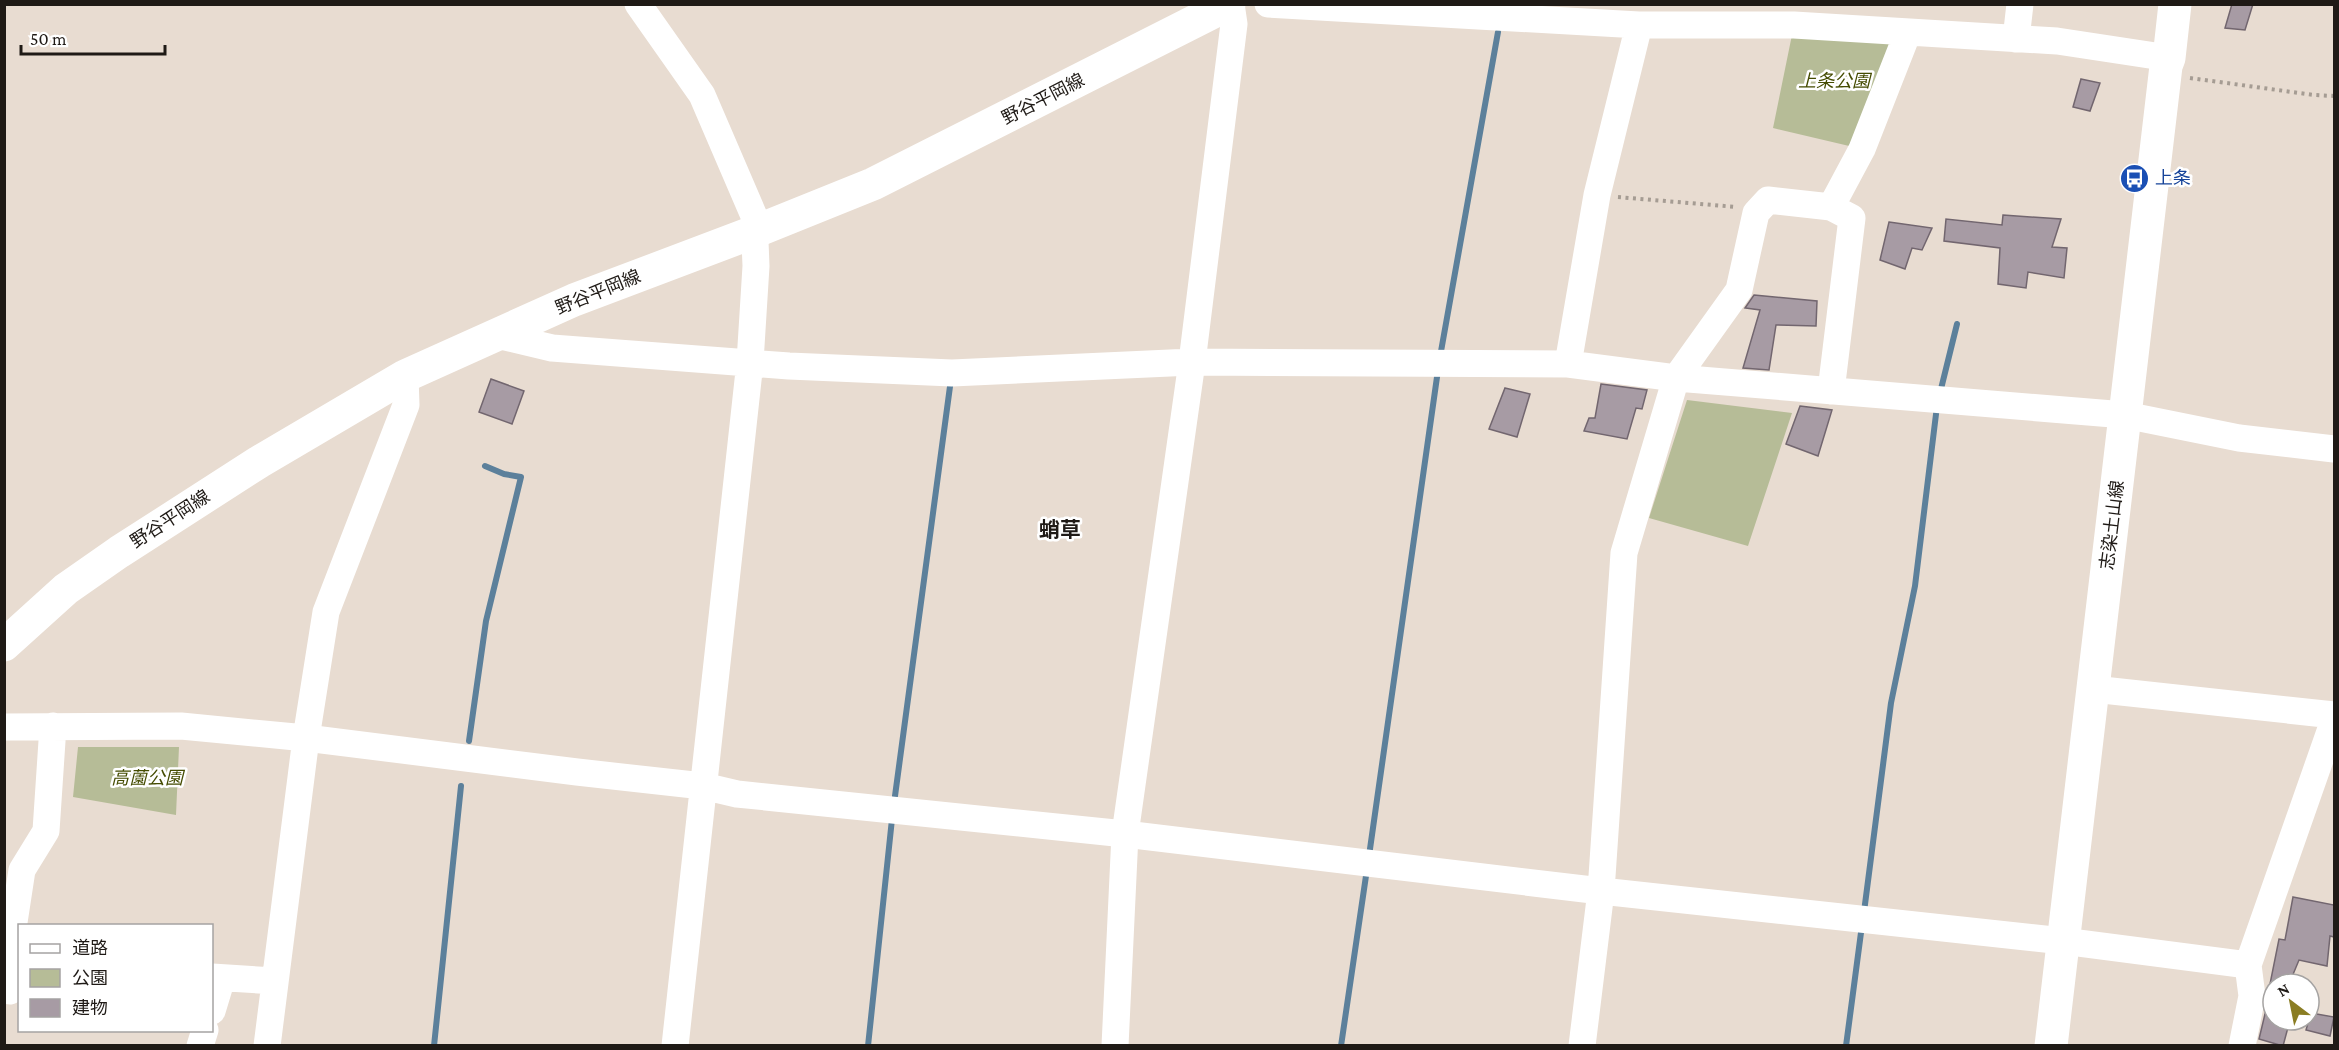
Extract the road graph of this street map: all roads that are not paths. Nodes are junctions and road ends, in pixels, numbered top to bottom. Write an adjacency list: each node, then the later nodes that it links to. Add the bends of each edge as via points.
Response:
1 (638, 4): 12 (street, via 702,95 754,216)
2 (1230, 4): 6 (main road, 野谷平岡線); 15 (street, via 1234,24)
3 (1268, 4): 7 (street)
4 (2020, 4): 9 (street)
5 (2175, 4): 10 (main road, 志染土山線)
6 (1188, 13): 12 (main road, 野谷平岡線, via 873,184)
7 (1639, 25): 8 (street, via 1794,26); 16 (street, via 1597,195)
8 (1908, 32): 9 (street); 11 (street, via 1862,149)
9 (2016, 39): 10 (street, via 2057,41)
10 (2167, 62): 20 (main road, 志染土山線)
11 (1831, 207): 18 (street, via 1768,200 1756,213 1739,290); 19 (street, via 1852,218)
12 (754, 232): 13 (main road, 野谷平岡線, via 574,300); 14 (street, via 756,267)
13 (497, 335): 14 (street, via 552,348); 17 (main road, 野谷平岡線)
14 (750, 362): 15 (street, via 952,373); 29 (street)
15 (1192, 362): 16 (street); 30 (street)
16 (1568, 364): 18 (street)
17 (405, 376): 22 (main road, 野谷平岡線, via 259,462 119,552 66,589); 28 (street, via 406,405 326,612)
18 (1676, 378): 19 (street); 31 (street, via 1623,553)
19 (1832, 390): 20 (street)
20 (2125, 415): 21 (street, via 2239,438); 23 (main road, 志染土山線)
21 (2334, 449)
22 (4, 645)
23 (2093, 689): 24 (street); 32 (main road, 志染土山線)
24 (2334, 715)
25 (2334, 720): 33 (street)
26 (53, 726): 27 (street); 28 (street, via 181,726); 36 (street, via 46,831 22,870 8,968)
27 (4, 727)
28 (306, 738): 29 (street); 35 (street)
29 (703, 786): 30 (street, via 737,794); 39 (street)
30 (1125, 834): 31 (street); 40 (street)
31 (1601, 891): 32 (street); 41 (street)
32 (2063, 941): 33 (street); 42 (main road, 志染土山線)
33 (2248, 964): 43 (street, via 2252,996)
34 (217, 977): 35 (street); 37 (street)
35 (275, 981): 38 (street)
36 (11, 990)
37 (213, 1004)
38 (267, 1046)
39 (675, 1046)
40 (1115, 1046)
41 (1582, 1046)
42 (2051, 1046)
43 (2242, 1046)

